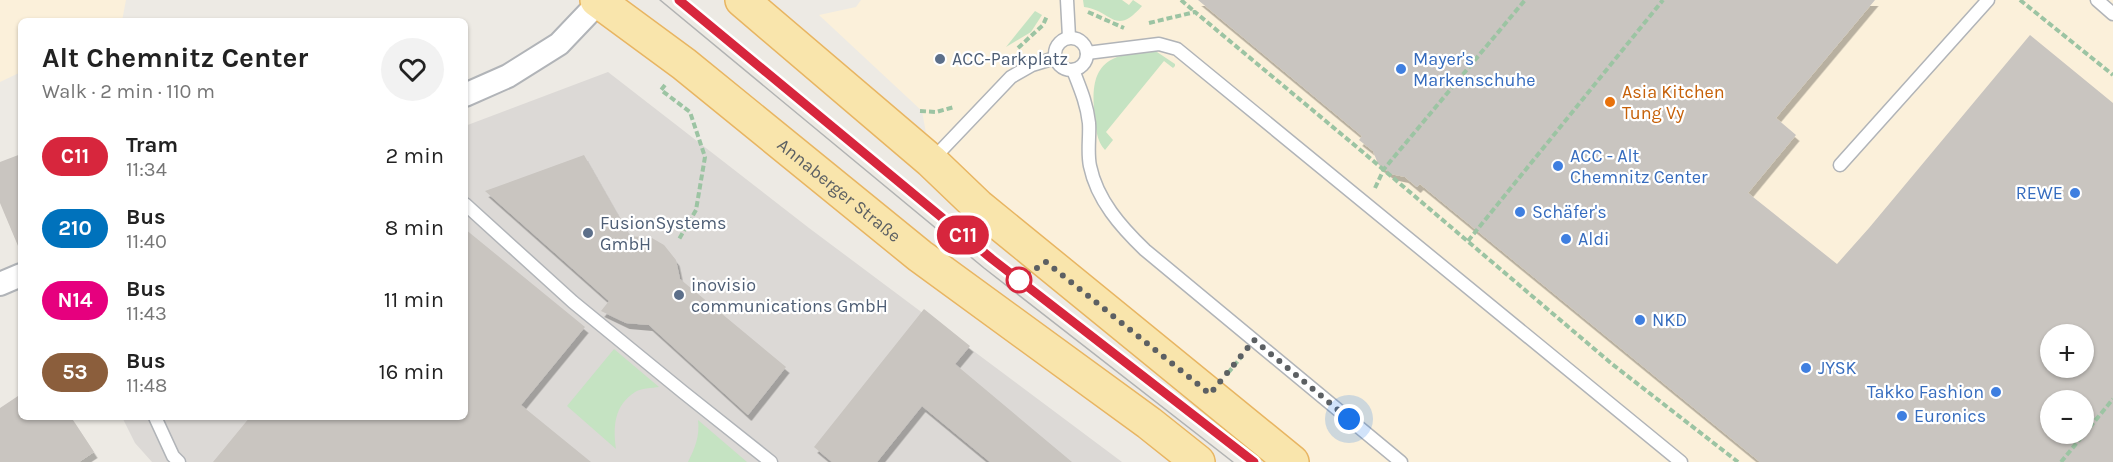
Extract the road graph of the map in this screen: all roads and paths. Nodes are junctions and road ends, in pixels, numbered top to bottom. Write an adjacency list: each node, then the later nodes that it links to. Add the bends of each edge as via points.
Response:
1 (742, 0): 19 (main road)
2 (1067, 0): 12 (lane)
3 (1180, 0): 10 (path)
4 (1525, 0): 21 (path)
5 (1663, 0): 25 (path)
6 (1988, 0): 20 (lane)
7 (2020, 0): 17 (path)
8 (2097, 0): 11 (lane)
9 (599, 1): 15 (main road, Annaberger Straße); 18 (street, via 558,44 508,76)
10 (1195, 12)
11 (2113, 14)
12 (1069, 37): 13 (lane, via 1079,39); 14 (lane, via 1059,42)
13 (1087, 53): 16 (lane, via 1083,65); 22 (lane, via 1159,44 1177,49)
14 (1055, 58): 16 (lane, via 1062,67); 19 (lane, via 1011,77)
15 (684, 64): 24 (path, via 661,90 690,112 705,157 696,210); 34 (main road, Annaberger Straße, via 920,256)
16 (1073, 70): 28 (lane, via 1085,100 1090,166 1100,194 1122,227)
17 (2113, 75)
18 (468, 94)
19 (931, 161): 29 (main road, via 986,213)
20 (1840, 165)
21 (1384, 170): 22 (path); 25 (path)
22 (1367, 205): 37 (lane)
23 (468, 207): 33 (lane, via 573,302)
24 (678, 241)
25 (1468, 241): 38 (path, via 1612,364)
26 (18, 276): 27 (street)
27 (0, 284)
28 (1254, 340): 29 (path); 36 (lane)
29 (1210, 394): 35 (main road)
30 (2113, 399): 39 (path)
31 (156, 420): 32 (lane)
32 (179, 462)
33 (771, 462)
34 (1198, 462)
35 (1292, 462)
36 (1401, 462)
37 (1681, 462)
38 (1738, 462)
39 (2061, 462)

